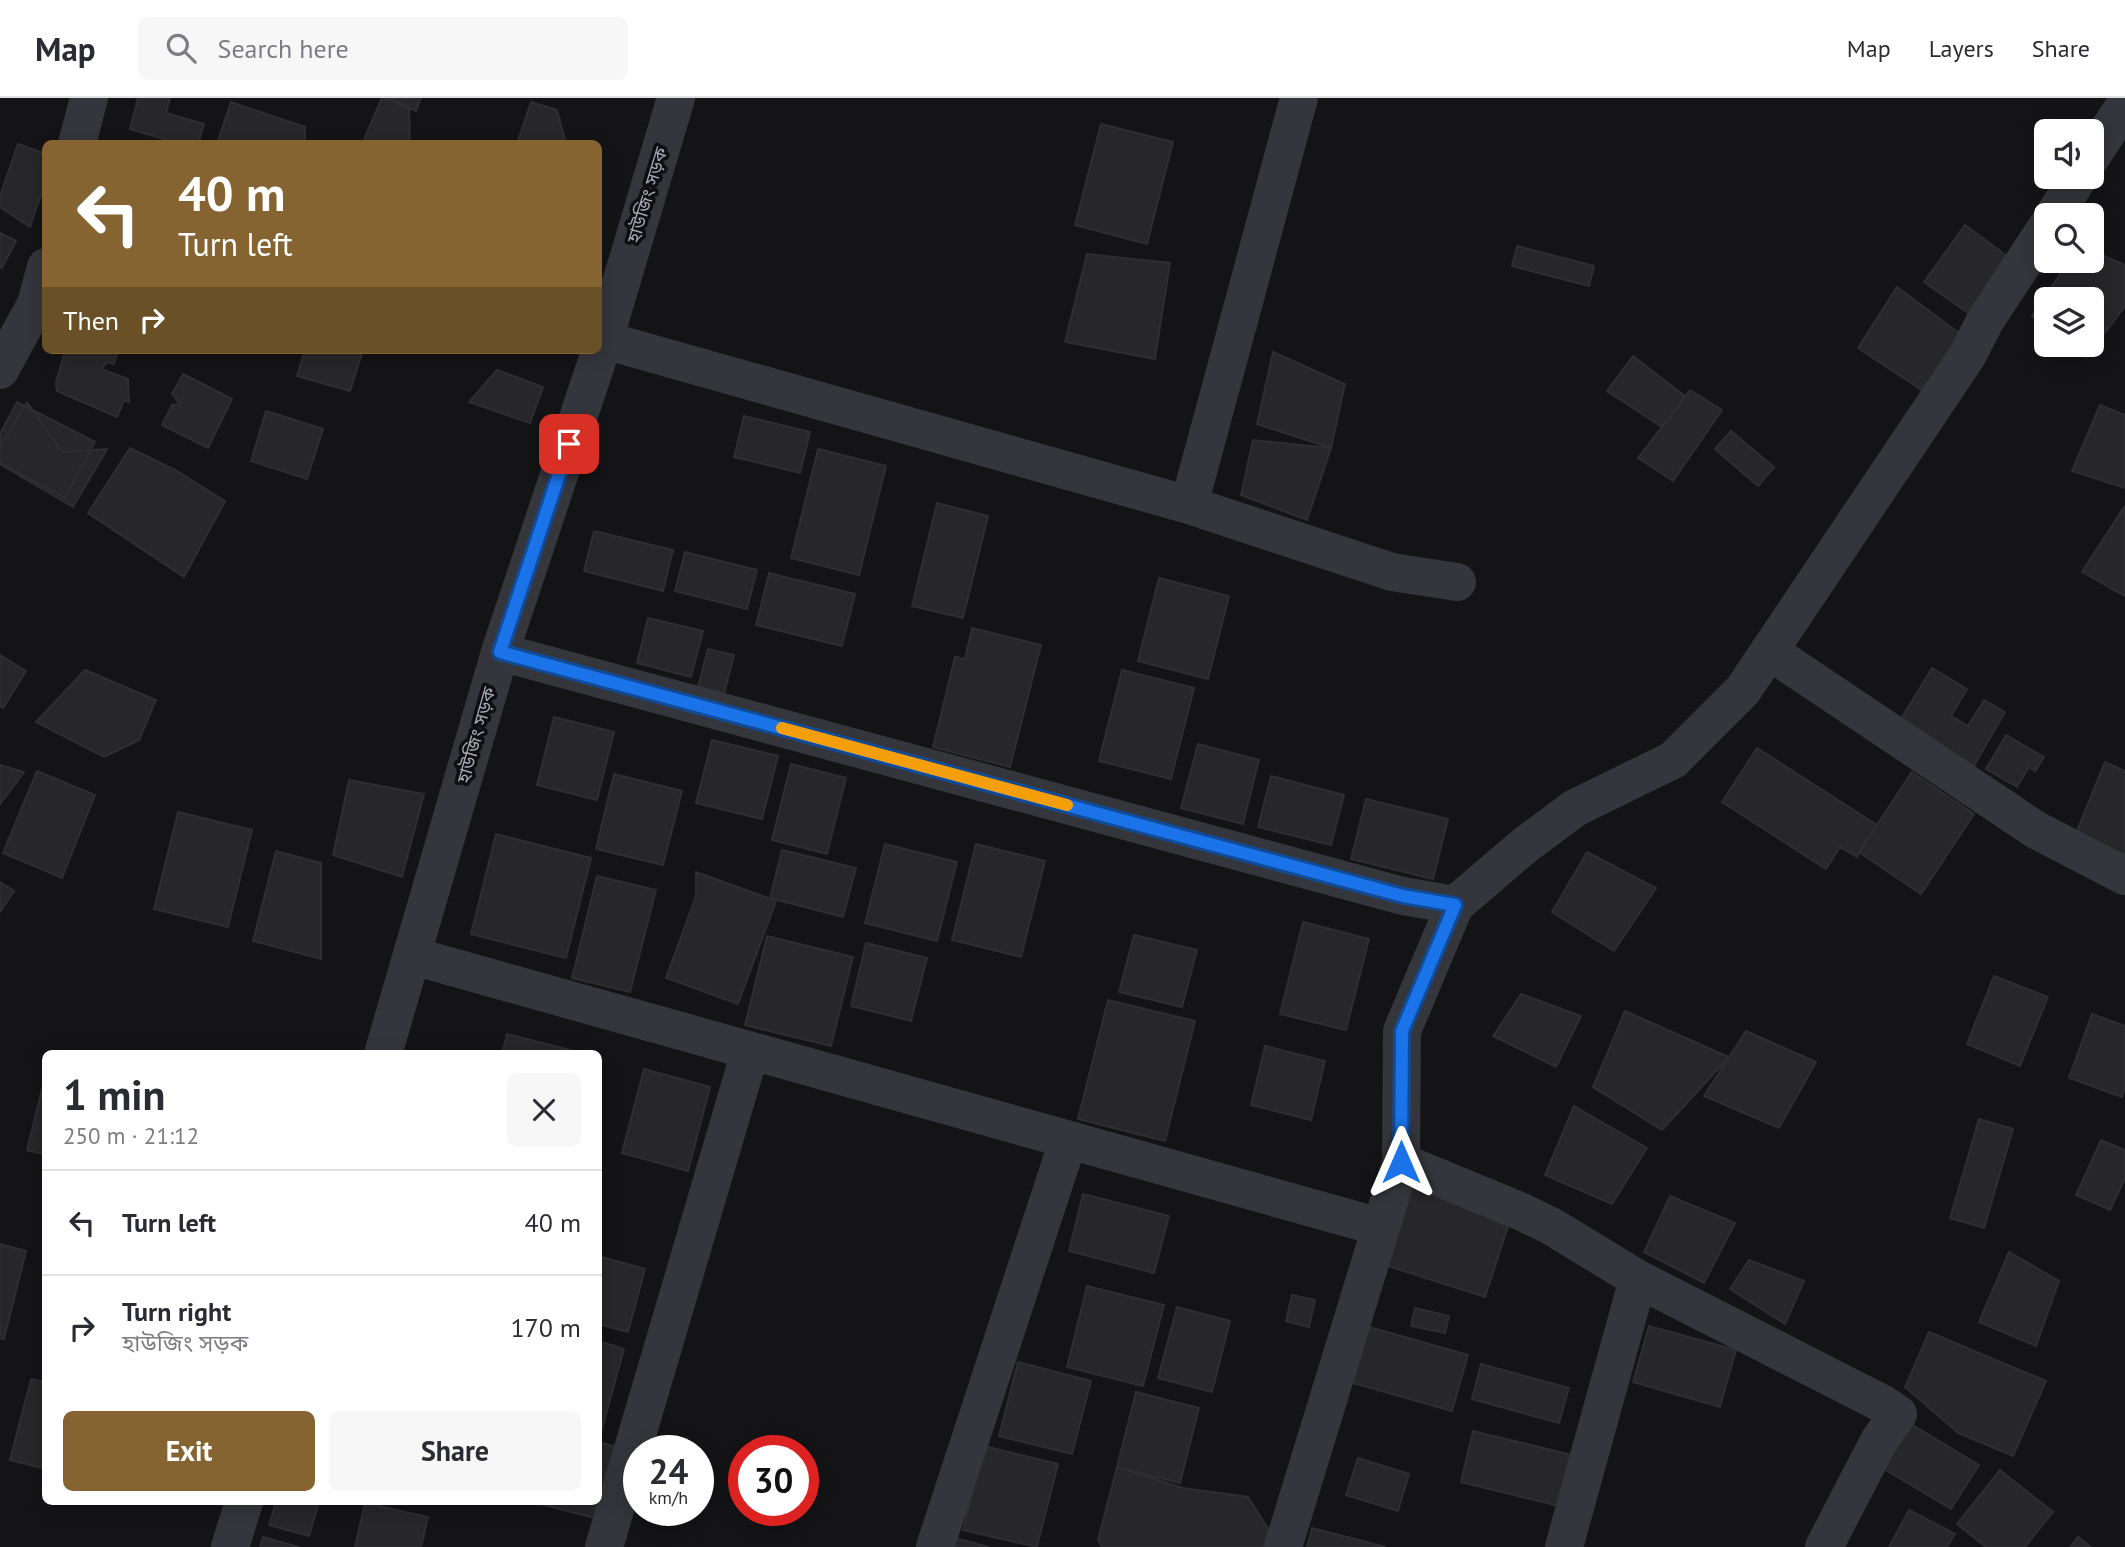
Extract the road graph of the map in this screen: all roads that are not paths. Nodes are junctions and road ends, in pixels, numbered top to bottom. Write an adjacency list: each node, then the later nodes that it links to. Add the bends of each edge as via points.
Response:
1 (89, 98): 6 (street)
2 (676, 98): 9 (street, হাউজিং সড়ক)
3 (1299, 98): 13 (street)
4 (2125, 105): 5 (street)
5 (2104, 137)
6 (78, 140)
7 (2034, 246): 15 (street, via 1967,356)
8 (42, 282): 12 (street, via 36,304)
9 (604, 340): 10 (street, হাউজিং সড়ক); 13 (street)
10 (602, 346)
11 (599, 354): 16 (street, হাউজিং সড়ক)
12 (0, 370)
13 (1189, 505): 14 (street, via 1392,572)
14 (1457, 582)
15 (1769, 651): 17 (street, via 2036,830); 18 (street, via 1742,690 1673,760 1575,808)
16 (500, 652): 18 (street, via 1403,896); 19 (street, হাউজিং সড়ক)
17 (2125, 876)
18 (1455, 905): 23 (street, via 1402,1031)
19 (413, 956): 20 (street, হাউজিং সড়ক); 21 (street)
20 (384, 1050)
21 (750, 1052): 22 (street); 28 (street)
22 (1068, 1142): 24 (street); 29 (street)
23 (1401, 1162): 24 (street); 25 (street, via 1522,1212)
24 (1380, 1227): 30 (street)
25 (1638, 1279): 31 (street); 32 (street, via 1898,1413)
26 (243, 1505): 27 (street)
27 (230, 1547)
28 (604, 1547)
29 (935, 1547)
30 (1283, 1547)
31 (1564, 1547)
32 (1824, 1547)

